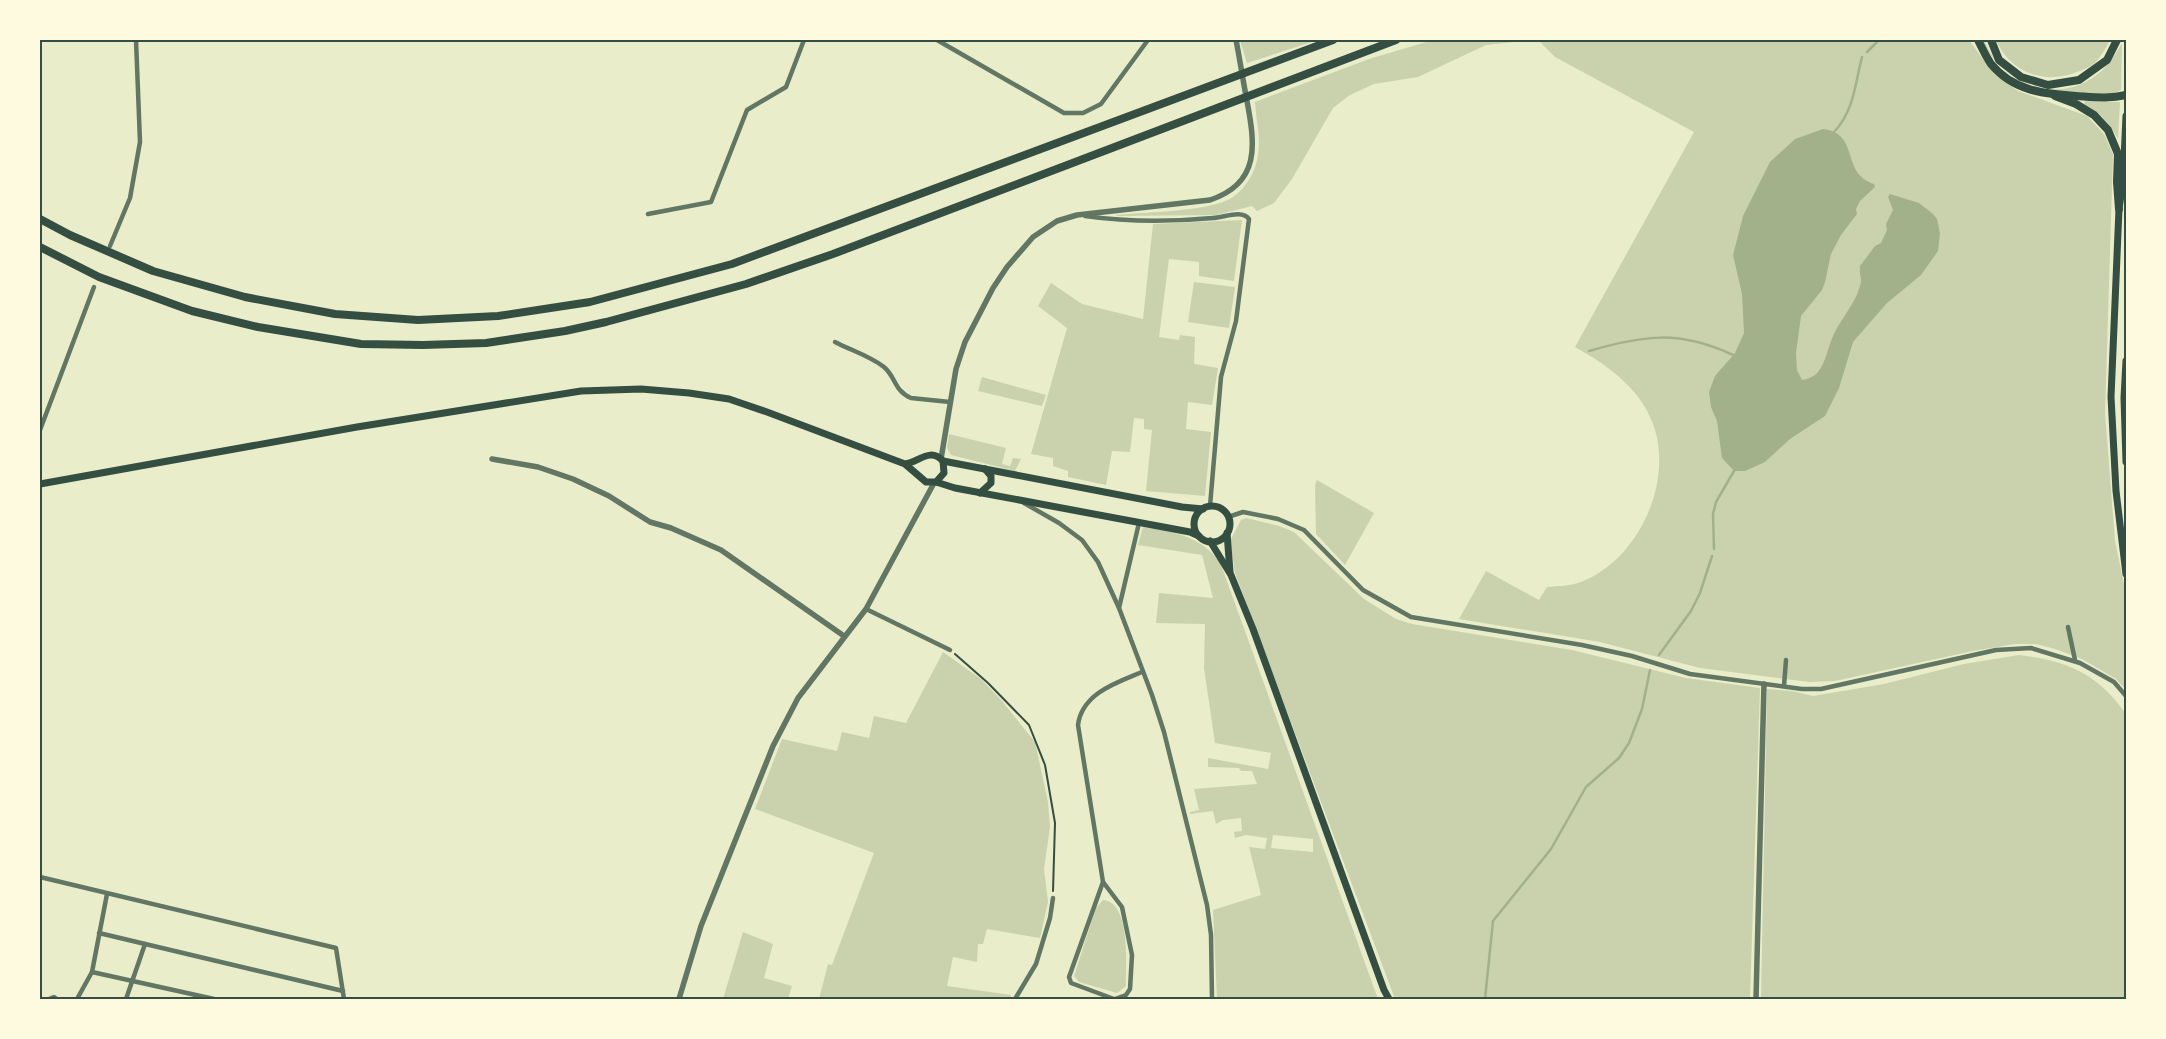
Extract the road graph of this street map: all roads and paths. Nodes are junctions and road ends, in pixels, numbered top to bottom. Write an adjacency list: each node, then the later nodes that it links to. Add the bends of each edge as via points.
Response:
1 (136, 40): 18 (street, via 140,142 130,198)
2 (804, 40): 15 (street, via 786,87 747,110 710,202)
3 (937, 40): 4 (street, via 1064,113 1083,113 1101,104)
4 (1148, 40)
5 (1236, 40): 16 (street, via 1253,143 1251,163 1237,184 1224,194 1201,201)
6 (1333, 40): 17 (highway, via 732,264 590,302 498,316 418,320 334,314 245,297 153,271 70,236)
7 (1396, 40): 19 (highway, via 746,284 606,322 486,343 361,344 258,327 192,310 99,278)
8 (1978, 40): 11 (highway, via 1991,63 2004,76 2037,92)
9 (1990, 40): 10 (highway, via 1999,60 2021,77 2048,85 2079,80 2107,60)
10 (2117, 40)
11 (2053, 95): 12 (highway, via 2111,98); 14 (highway, via 2094,115 2108,130 2118,154 2116,182)
12 (2126, 95)
13 (2126, 116): 14 (main road)
14 (2119, 208): 47 (main road, via 2111,397 2116,491)
15 (648, 214)
16 (1077, 215): 23 (street, via 1057,221 1039,232 1002,274 965,342); 41 (street, via 1131,222 1241,214 1249,218 1236,321 1221,377)
17 (40, 219)
18 (110, 246)
19 (40, 247)
20 (94, 287): 24 (street)
21 (835, 342): 23 (street, via 884,367 898,390 906,396)
22 (2126, 361): 30 (main road)
23 (950, 402): 25 (street)
24 (40, 430)
25 (942, 448): 26 (street); 29 (street); 31 (street)
26 (934, 455): 28 (main road, via 926,455); 29 (main road)
27 (492, 459): 52 (street, via 538,467 574,479 650,522 721,550)
28 (919, 460): 32 (main road); 34 (main road, via 916,467)
29 (942, 460): 31 (main road); 36 (main road, via 944,473)
30 (2126, 462)
31 (953, 463): 33 (main road)
32 (905, 464): 34 (main road); 37 (main road, via 729,399 641,389 581,391)
33 (984, 468): 38 (main road, via 991,476 991,483); 41 (main road, via 1182,507)
34 (918, 475): 35 (main road)
35 (926, 482): 36 (main road); 39 (street)
36 (935, 482): 38 (main road); 39 (street)
37 (40, 484)
38 (980, 493): 40 (main road)
39 (928, 494): 50 (street)
40 (1020, 500): 43 (main road); 49 (street, via 1082,540 1098,562)
41 (1206, 507): 42 (main road, via 1220,508); 45 (main road, via 1194,521)
42 (1228, 516): 44 (main road); 57 (street, via 1243,512 1278,519 1304,530 1363,590 1411,617 1582,645 1690,674)
43 (1139, 523): 45 (main road); 49 (street)
44 (1227, 533): 46 (main road, via 1220,540); 48 (main road)
45 (1198, 536): 46 (main road)
46 (1210, 541): 48 (main road)
47 (2126, 574)
48 (1231, 575): 68 (main road)
49 (1119, 608): 56 (street)
50 (866, 609): 52 (street); 53 (street)
51 (2068, 626): 55 (street)
52 (844, 636): 76 (street, via 798,698 773,746 701,926)
53 (950, 650): 63 (path, via 1029,725 1045,765 1055,823)
54 (1786, 660): 58 (street)
55 (2075, 660): 58 (street, via 2031,648 1996,650 1822,689); 59 (street, via 2114,682)
56 (1142, 672): 61 (street, via 1102,690 1084,710 1079,722); 79 (street, via 1164,732 1207,905)
57 (1764, 684): 58 (street); 82 (street)
58 (1784, 686)
59 (2126, 696)
60 (40, 877): 62 (street)
61 (1103, 882): 78 (street, via 1122,907 1131,950 1130,989 1126,995); 78 (street, via 1069,977 1077,986)
62 (107, 894): 64 (street); 69 (street, via 336,948)
63 (1053, 898): 77 (street, via 1036,964)
64 (99, 933): 65 (street); 66 (street)
65 (145, 944): 67 (street); 69 (street)
66 (92, 972): 67 (street); 72 (street)
67 (132, 980): 73 (street); 74 (street)
68 (1384, 990): 80 (main road); 81 (main road)
69 (343, 991): 75 (street)
70 (49, 999): 71 (street)
71 (56, 999)
72 (77, 999)
73 (126, 999)
74 (214, 999)
75 (344, 999)
76 (679, 999)
77 (1015, 999)
78 (1115, 999)
79 (1212, 999)
80 (1384, 999)
81 (1389, 999)
82 (1756, 999)

